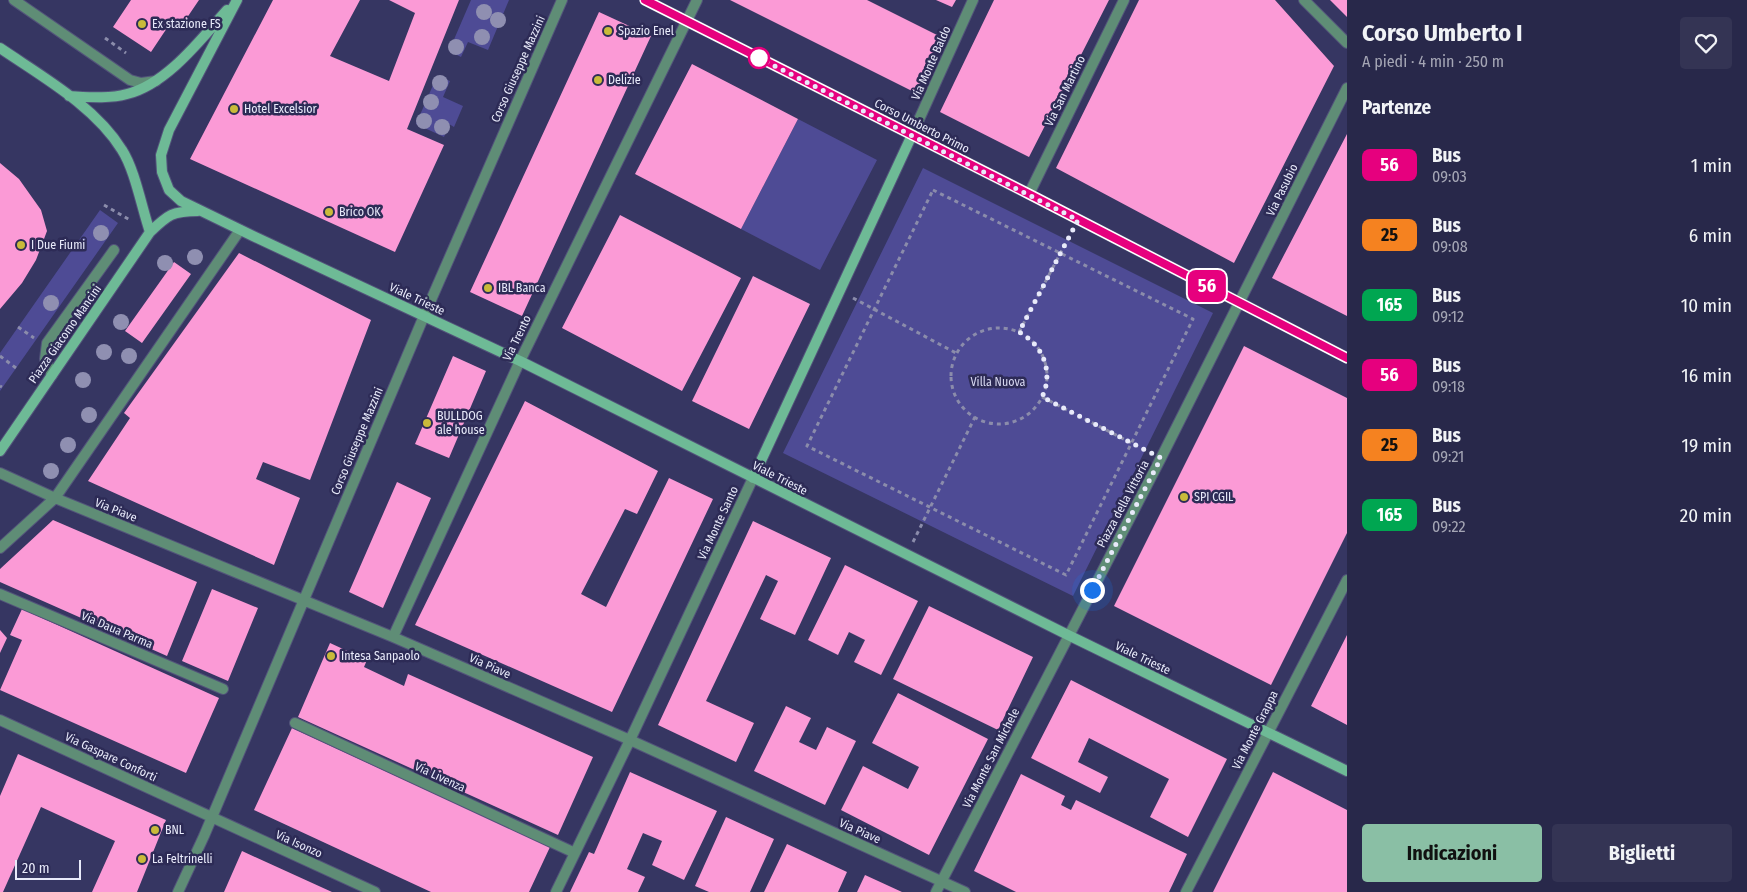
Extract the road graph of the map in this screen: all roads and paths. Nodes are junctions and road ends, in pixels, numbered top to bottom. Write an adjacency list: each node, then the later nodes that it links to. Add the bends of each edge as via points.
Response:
1 (14, 0): 14 (street, via 130,80 141,83)
2 (237, 0): 14 (street); 19 (street, Viale Trieste, via 169,130 161,155 162,172 169,190)
3 (562, 0): 28 (street, Corso Giuseppe Mazzini)
4 (645, 0): 9 (street, Corso Umberto Primo)
5 (697, 0): 9 (street, Via Trento)
6 (972, 0): 17 (street, Via Monte Baldo)
7 (1124, 0): 18 (street, Via San Martino)
8 (1304, 0): 11 (street)
9 (686, 21): 17 (street, Corso Umberto Primo); 35 (street, Via Trento)
10 (105, 38): 13 (path)
11 (1347, 43)
12 (0, 48): 16 (street)
13 (126, 52)
14 (157, 81): 16 (street, via 128,94)
15 (1347, 88): 26 (street, Via Pasubio)
16 (69, 96): 22 (street, via 104,126 122,150)
17 (912, 135): 18 (street, Corso Umberto Primo); 25 (street, Via Monte Santo)
18 (1029, 194): 20 (street, Corso Umberto Primo)
19 (201, 211): 21 (street, Viale Trieste); 22 (street, Piazza Giacomo Mancini, via 183,211 165,217)
20 (1078, 220): 24 (path); 26 (street, Corso Umberto Primo)
21 (240, 230): 28 (street, Viale Trieste); 45 (street)
22 (150, 232): 37 (street, Piazza Giacomo Mancini)
23 (114, 250): 37 (street, via 47,343 45,359)
24 (1060, 253): 27 (path, via 933,190); 30 (path); 40 (path, via 1193,319)
25 (839, 291): 27 (path); 44 (street, Via Monte Santo)
26 (1240, 303): 34 (street, Corso Umberto Primo); 42 (street, Piazza della Vittoria)
27 (874, 309): 32 (path); 46 (path, via 807,446)
28 (424, 316): 35 (street, Viale Trieste); 51 (street, Corso Giuseppe Mazzini)
29 (18, 327): 31 (path)
30 (1019, 332): 32 (path, via 996,327 980,331 966,340); 38 (path, via 1037,347 1045,361 1047,375)
31 (36, 340)
32 (956, 353): 39 (path, via 951,368 951,384 957,400)
33 (0, 356): 36 (path)
34 (1347, 358)
35 (520, 361): 44 (street, Viale Trieste); 53 (street, Via Trento)
36 (16, 368)
37 (52, 375): 41 (street, Piazza Giacomo Mancini)
38 (1042, 397): 39 (path, via 1027,415 1014,422 998,424); 40 (path)
39 (975, 417): 46 (path)
40 (1132, 443): 42 (path); 46 (path, via 1066,575)
41 (0, 451)
42 (1161, 458): 52 (street, Piazza della Vittoria)
43 (0, 473): 45 (street, Via Piave)
44 (753, 478): 48 (street, Viale Trieste); 58 (street, Via Monte Santo)
45 (55, 498): 47 (street); 51 (street, Via Piave)
46 (930, 507): 48 (path)
47 (0, 548)
48 (907, 555): 52 (street, Viale Trieste)
49 (1347, 580): 57 (street, Via Monte Grappa)
50 (0, 594): 54 (street, Via Daua Parma)
51 (304, 600): 53 (street, Via Piave); 60 (street, Corso Giuseppe Mazzini)
52 (1068, 635): 57 (street, Viale Trieste); 62 (street, Via Monte San Michele)
53 (393, 637): 58 (street, Via Piave)
54 (223, 689)
55 (0, 720): 60 (street, Via Gaspare Conforti)
56 (295, 723): 61 (street, Via Livenza)
57 (1268, 734): 59 (street, Viale Trieste); 68 (street, Via Monte Grappa)
58 (630, 740): 61 (street, Via Monte Santo); 62 (street, Via Piave)
59 (1347, 771)
60 (212, 818): 63 (street, Corso Giuseppe Mazzini); 64 (street, Via Isonzo)
61 (575, 853): 65 (street, Via Monte Santo)
62 (941, 882): 66 (street, Via Monte San Michele); 67 (street, Via Piave)
63 (178, 892)
64 (375, 892)
65 (556, 892)
66 (936, 892)
67 (965, 892)
68 (1186, 892)

